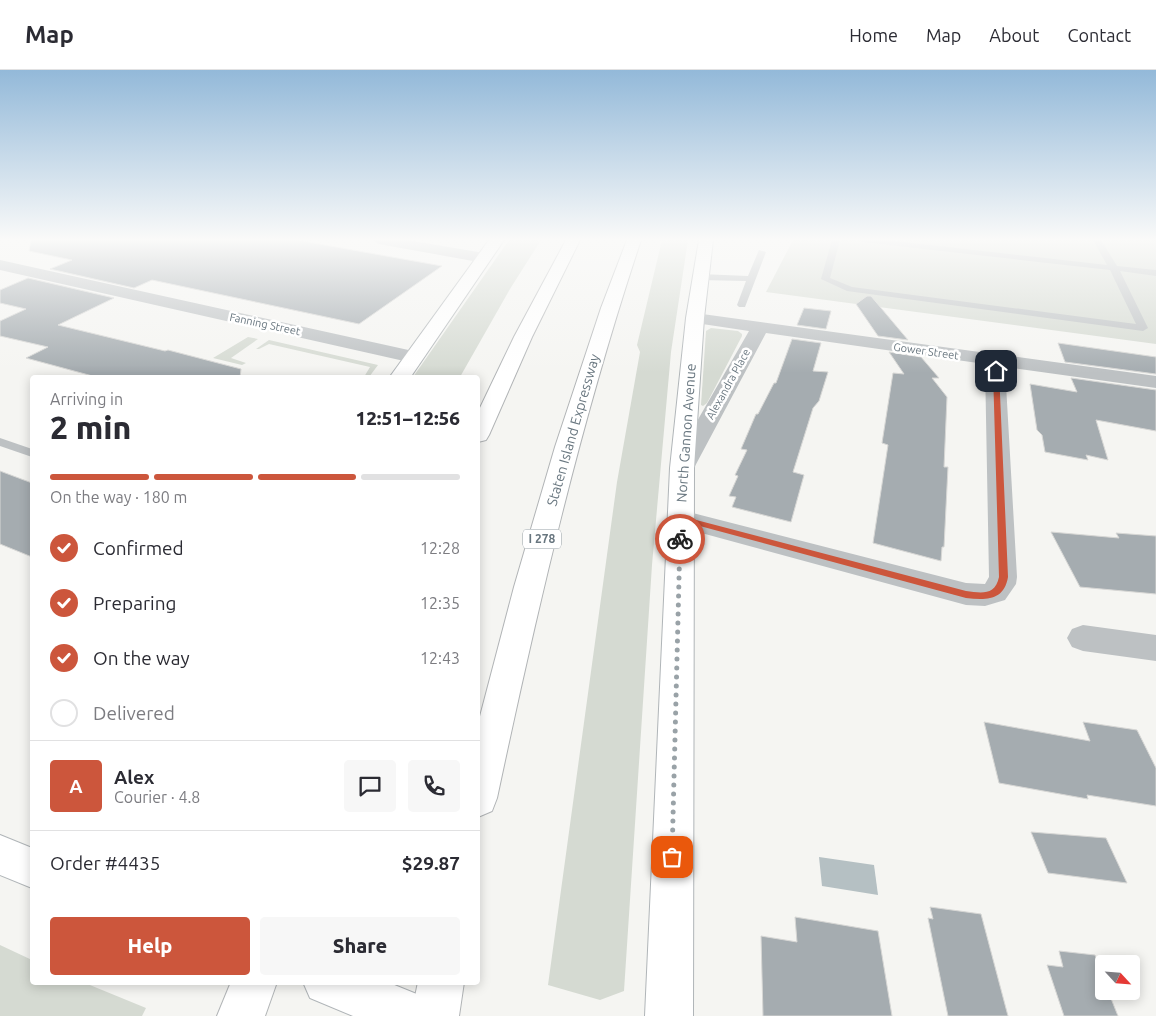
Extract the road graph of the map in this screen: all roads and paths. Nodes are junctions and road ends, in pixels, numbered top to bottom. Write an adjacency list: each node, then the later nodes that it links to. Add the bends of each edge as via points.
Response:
1 (86, 284): 14 (street, Fanning Street)
2 (465, 284): 14 (main road)
3 (550, 284): 18 (main road)
4 (619, 284): 25 (main road, Staten Island Expressway / I 278, via 559,475)
5 (699, 284): 10 (main road, North Gannon Avenue)
6 (750, 284): 9 (lane)
7 (838, 284): 12 (lane, via 850,289)
8 (1121, 284): 12 (lane)
9 (742, 305)
10 (695, 318): 11 (street, Gower Street); 21 (main road, North Gannon Avenue)
11 (760, 327): 15 (street, Gower Street); 21 (street, Alexandra Place)
12 (1143, 328): 13 (lane)
13 (1156, 330)
14 (413, 357): 16 (main road)
15 (995, 361): 17 (street, Gower Street); 22 (street, via 1003,577 1002,586 995,593 983,596 966,594)
16 (401, 375)
17 (1156, 382)
18 (480, 431)
19 (0, 442): 20 (lane)
20 (30, 452)
21 (682, 468): 22 (main road, North Gannon Avenue)
22 (681, 519): 34 (main road, North Gannon Avenue)
23 (1084, 638): 24 (street)
24 (1156, 648)
25 (480, 790)
26 (0, 855): 27 (main road)
27 (30, 867)
28 (253, 985): 31 (main road)
29 (334, 985): 32 (main road)
30 (440, 985): 33 (main road)
31 (241, 1016)
32 (412, 1016)
33 (435, 1016)
34 (669, 1016)

